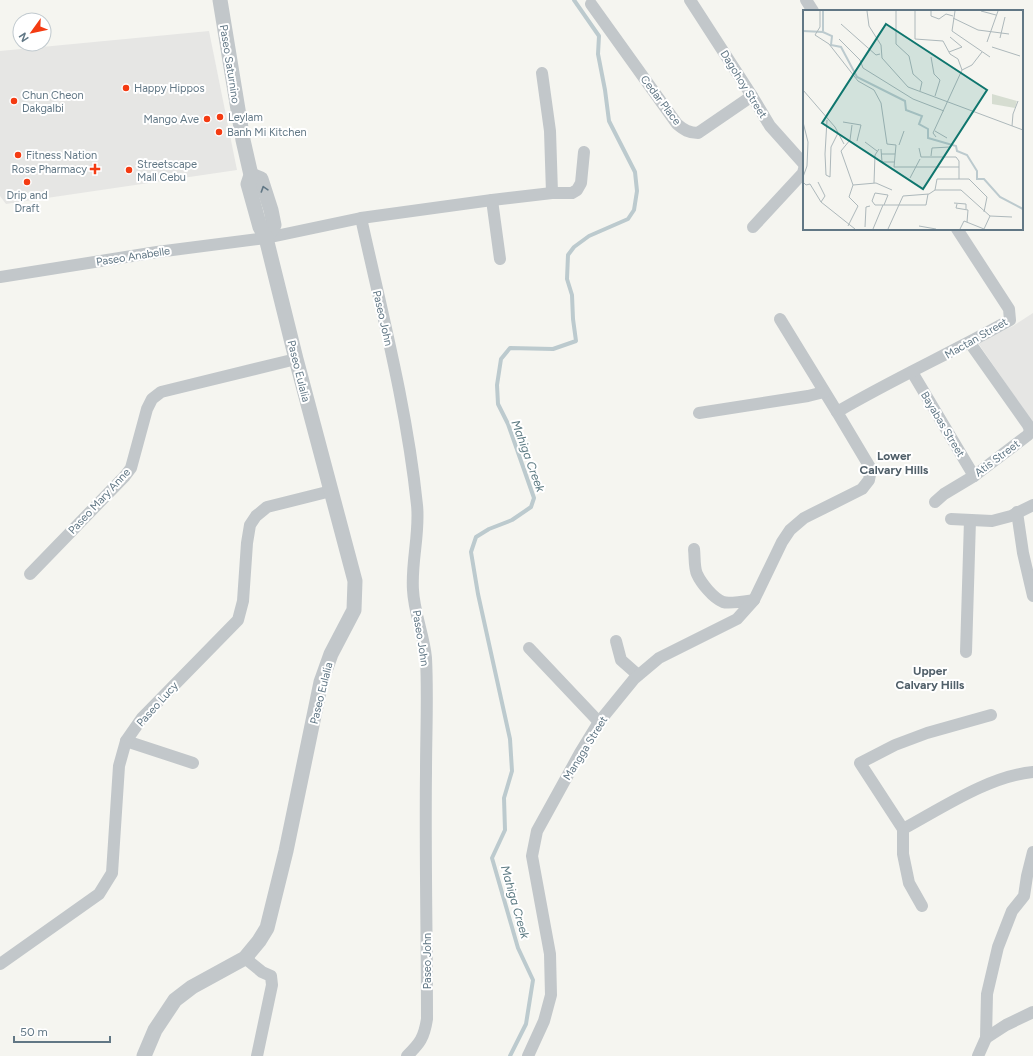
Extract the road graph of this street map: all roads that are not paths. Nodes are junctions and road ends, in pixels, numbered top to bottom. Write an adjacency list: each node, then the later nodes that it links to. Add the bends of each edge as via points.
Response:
1 (220, 0): 16 (street, Paseo Saturnino, via 251,175 248,184 260,228)
2 (690, 0): 7 (street, Dagohoy Street)
3 (806, 0): 5 (street)
4 (591, 4): 7 (street, Cedar Place, via 677,124 686,131 698,133)
5 (812, 10)
6 (542, 73): 11 (street, via 550,130)
7 (752, 96): 9 (street, Dagohoy Street, via 770,126)
8 (584, 152): 11 (street, Paseo Anabelle, via 581,183 577,190 572,193)
9 (803, 168)
10 (803, 170): 14 (street)
11 (552, 193): 12 (street, Paseo Anabelle)
12 (492, 200): 13 (street, Paseo Anabelle); 17 (street)
13 (361, 218): 16 (street, Paseo Anabelle); 56 (street, Paseo John, via 397,378 408,440 417,507 413,592 426,656 427,1019 425,1034)
14 (753, 227)
15 (958, 230): 20 (street, Mactan Street, via 1009,310 1010,320)
16 (266, 238): 18 (street, Paseo Anabelle); 21 (street, Paseo Eulalia)
17 (500, 259)
18 (0, 276)
19 (780, 319): 23 (street, Mangga Street)
20 (970, 343): 22 (street, Mactan Street); 26 (street, Atis Street, via 1030,430 1028,435)
21 (296, 359): 27 (street, Paseo Eulalia); 34 (street, Paseo Mary Anne, via 162,392 152,399 131,468)
22 (912, 372): 24 (street, Mactan Street); 26 (street, Bayabas Street)
23 (824, 392): 24 (street, Mangga Street); 25 (street)
24 (837, 412): 36 (street, Mangga Street, via 871,469 869,480 862,488 804,518 790,530)
25 (699, 413)
26 (974, 476): 28 (street, Atis Street)
27 (330, 491): 43 (street, Paseo Lucy, via 267,507 256,516 250,524 243,601 238,620 142,718); 50 (street, Paseo Eulalia, via 355,581 354,610 331,654 322,682 286,850 266,928)
28 (935, 502)
29 (1033, 504): 30 (street)
30 (1017, 512): 32 (street, via 992,521); 35 (street)
31 (951, 519): 32 (street)
32 (970, 520): 39 (street)
33 (694, 549): 36 (street, via 696,573 714,596 723,602)
34 (30, 574)
35 (1033, 596)
36 (754, 600): 40 (street, Mangga Street, via 737,619 659,658)
37 (616, 641): 40 (street, via 621,660)
38 (529, 648): 42 (street)
39 (966, 652)
40 (638, 675): 42 (street, Mangga Street)
41 (991, 715): 46 (street, via 927,733 895,745 860,763)
42 (599, 722): 57 (street, Mangga Street, via 537,830 532,856 550,954 551,995 544,1020)
43 (126, 741): 44 (street); 51 (street, Paseo Lucy, via 119,766 112,873 99,894)
44 (193, 763)
45 (1033, 772): 46 (street, via 987,783)
46 (903, 829): 49 (street, via 903,854 909,883)
47 (1033, 852): 48 (street, via 1027,876)
48 (1028, 895): 53 (street, via 1012,911 998,947 987,994)
49 (922, 906)
50 (245, 958): 54 (street, Paseo Eulalia, via 192,987 175,1000 155,1030); 55 (street, via 271,976 272,984)
51 (0, 964)
52 (1033, 1012): 53 (street)
53 (986, 1038): 58 (street)
54 (144, 1056)
55 (258, 1056)
56 (407, 1056)
57 (528, 1056)
58 (978, 1056)

